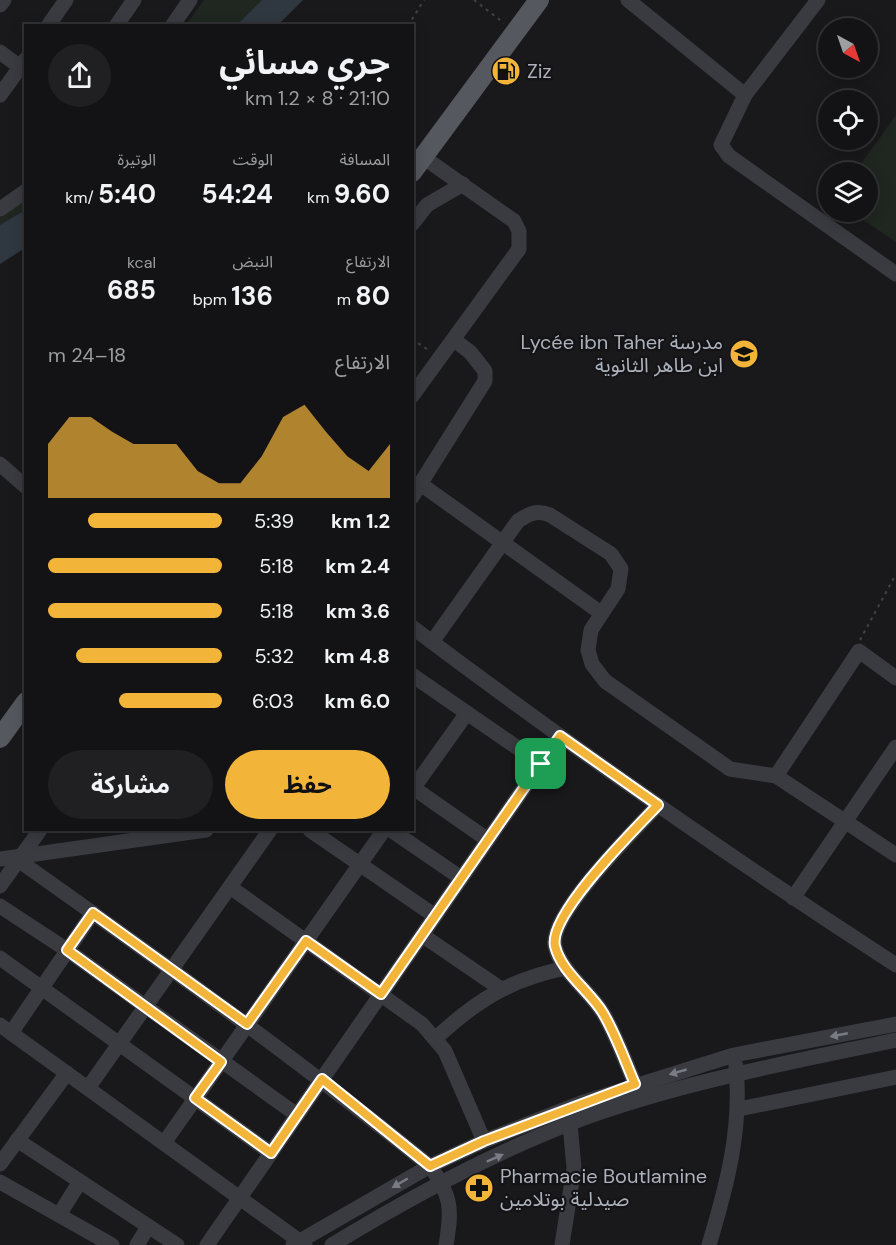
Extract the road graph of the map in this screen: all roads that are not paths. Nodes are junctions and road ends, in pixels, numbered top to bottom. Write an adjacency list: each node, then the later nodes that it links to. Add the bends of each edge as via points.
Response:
1 (4, 0): 8 (street)
2 (66, 0): 9 (street)
3 (134, 0): 10 (street)
4 (190, 0): 11 (street)
5 (539, 0): 16 (main road)
6 (628, 0): 15 (street)
7 (818, 0): 15 (street)
8 (0, 5)
9 (49, 24)
10 (117, 24)
11 (173, 24)
12 (0, 52): 13 (street)
13 (22, 71): 14 (street)
14 (0, 94)
15 (745, 95): 21 (street, via 721,145 729,156)
16 (418, 164): 17 (street)
17 (463, 184): 20 (street, via 427,205); 22 (street, via 513,220 519,231 519,249)
18 (24, 192): 19 (street)
19 (0, 209)
20 (414, 221)
21 (896, 274)
22 (454, 340): 23 (street); 26 (street, via 485,371 485,381)
23 (414, 393)
24 (0, 464): 25 (street)
25 (24, 485)
26 (417, 491): 27 (street)
27 (502, 542): 28 (street); 28 (street, via 518,521 540,511 611,554 621,569 618,589); 30 (street)
28 (601, 613): 39 (street, via 591,630 588,650 592,664 605,681 730,769)
29 (414, 628): 30 (street)
30 (432, 642): 35 (street)
31 (414, 676): 34 (street)
32 (896, 678): 39 (street, via 859,651)
33 (24, 705): 36 (main road)
34 (467, 713): 38 (street); 40 (street)
35 (560, 736): 38 (street); 42 (street)
36 (0, 738)
37 (896, 747): 43 (street)
38 (541, 764): 50 (street)
39 (776, 776): 43 (street)
40 (414, 787)
41 (414, 789): 50 (street)
42 (658, 805): 58 (street); 68 (street, via 599,869 566,912 554,939)
43 (846, 821): 51 (street); 58 (street)
44 (39, 831): 52 (street)
45 (199, 831): 52 (street)
46 (269, 831): 57 (street)
47 (312, 831): 54 (street)
48 (383, 831): 54 (street)
49 (392, 831): 55 (street)
50 (488, 840): 55 (street)
51 (896, 855)
52 (20, 858): 53 (street); 56 (street); 60 (street)
53 (0, 859)
54 (361, 863): 61 (street); 63 (street)
55 (461, 878): 61 (street)
56 (0, 886)
57 (230, 887): 63 (street); 67 (street)
58 (793, 898): 66 (street)
59 (0, 906): 64 (street)
60 (93, 913): 64 (street); 67 (street)
61 (435, 916): 62 (street)
62 (422, 935): 70 (street); 71 (street)
63 (306, 941): 71 (street); 74 (street)
64 (67, 950): 69 (street); 72 (street)
65 (0, 958): 69 (street)
66 (896, 965)
67 (173, 968): 72 (street); 74 (street)
68 (566, 968): 70 (street, via 532,975); 85 (street, via 603,1013)
69 (41, 988): 75 (street); 78 (street)
70 (501, 989): 76 (street, via 466,1010)
71 (381, 994): 76 (street); 84 (street)
72 (145, 1007): 78 (street); 80 (street)
73 (896, 1023): 79 (street, one-way to 79)
74 (247, 1024): 80 (street); 84 (street)
75 (5, 1029): 81 (street)
76 (436, 1038): 92 (street)
77 (896, 1040): 82 (street)
78 (120, 1043): 86 (street); 87 (street)
79 (734, 1055): 82 (street); 85 (street, one-way to 85)
80 (221, 1062): 87 (street); 89 (street)
81 (67, 1073): 86 (street); 91 (street)
82 (736, 1074): 88 (street); 90 (street)
83 (896, 1077): 88 (street)
84 (322, 1079): 89 (street); 96 (street)
85 (635, 1084): 92 (street)
86 (88, 1088): 93 (street)
87 (195, 1098): 93 (street); 94 (street)
88 (738, 1109): 111 (street, via 736,1144)
89 (297, 1115): 94 (street)
90 (570, 1124): 98 (street, one-way to 90); 110 (street, via 574,1168)
91 (17, 1140): 95 (street); 99 (street)
92 (484, 1141): 96 (street)
93 (164, 1143): 100 (street)
94 (271, 1153): 100 (street)
95 (0, 1164)
96 (430, 1166): 98 (street); 103 (street, one-way to 103)
97 (0, 1182): 101 (street)
98 (442, 1182): 108 (street); 109 (street, via 451,1207)
99 (80, 1183): 101 (street); 102 (street)
100 (240, 1198): 103 (street); 107 (street)
101 (59, 1215): 104 (street)
102 (148, 1227): 105 (street); 106 (street)
103 (299, 1244)
104 (112, 1245)
105 (137, 1245)
106 (177, 1245)
107 (207, 1245)
108 (332, 1245)
109 (446, 1245)
110 (562, 1245)
111 (709, 1245)

